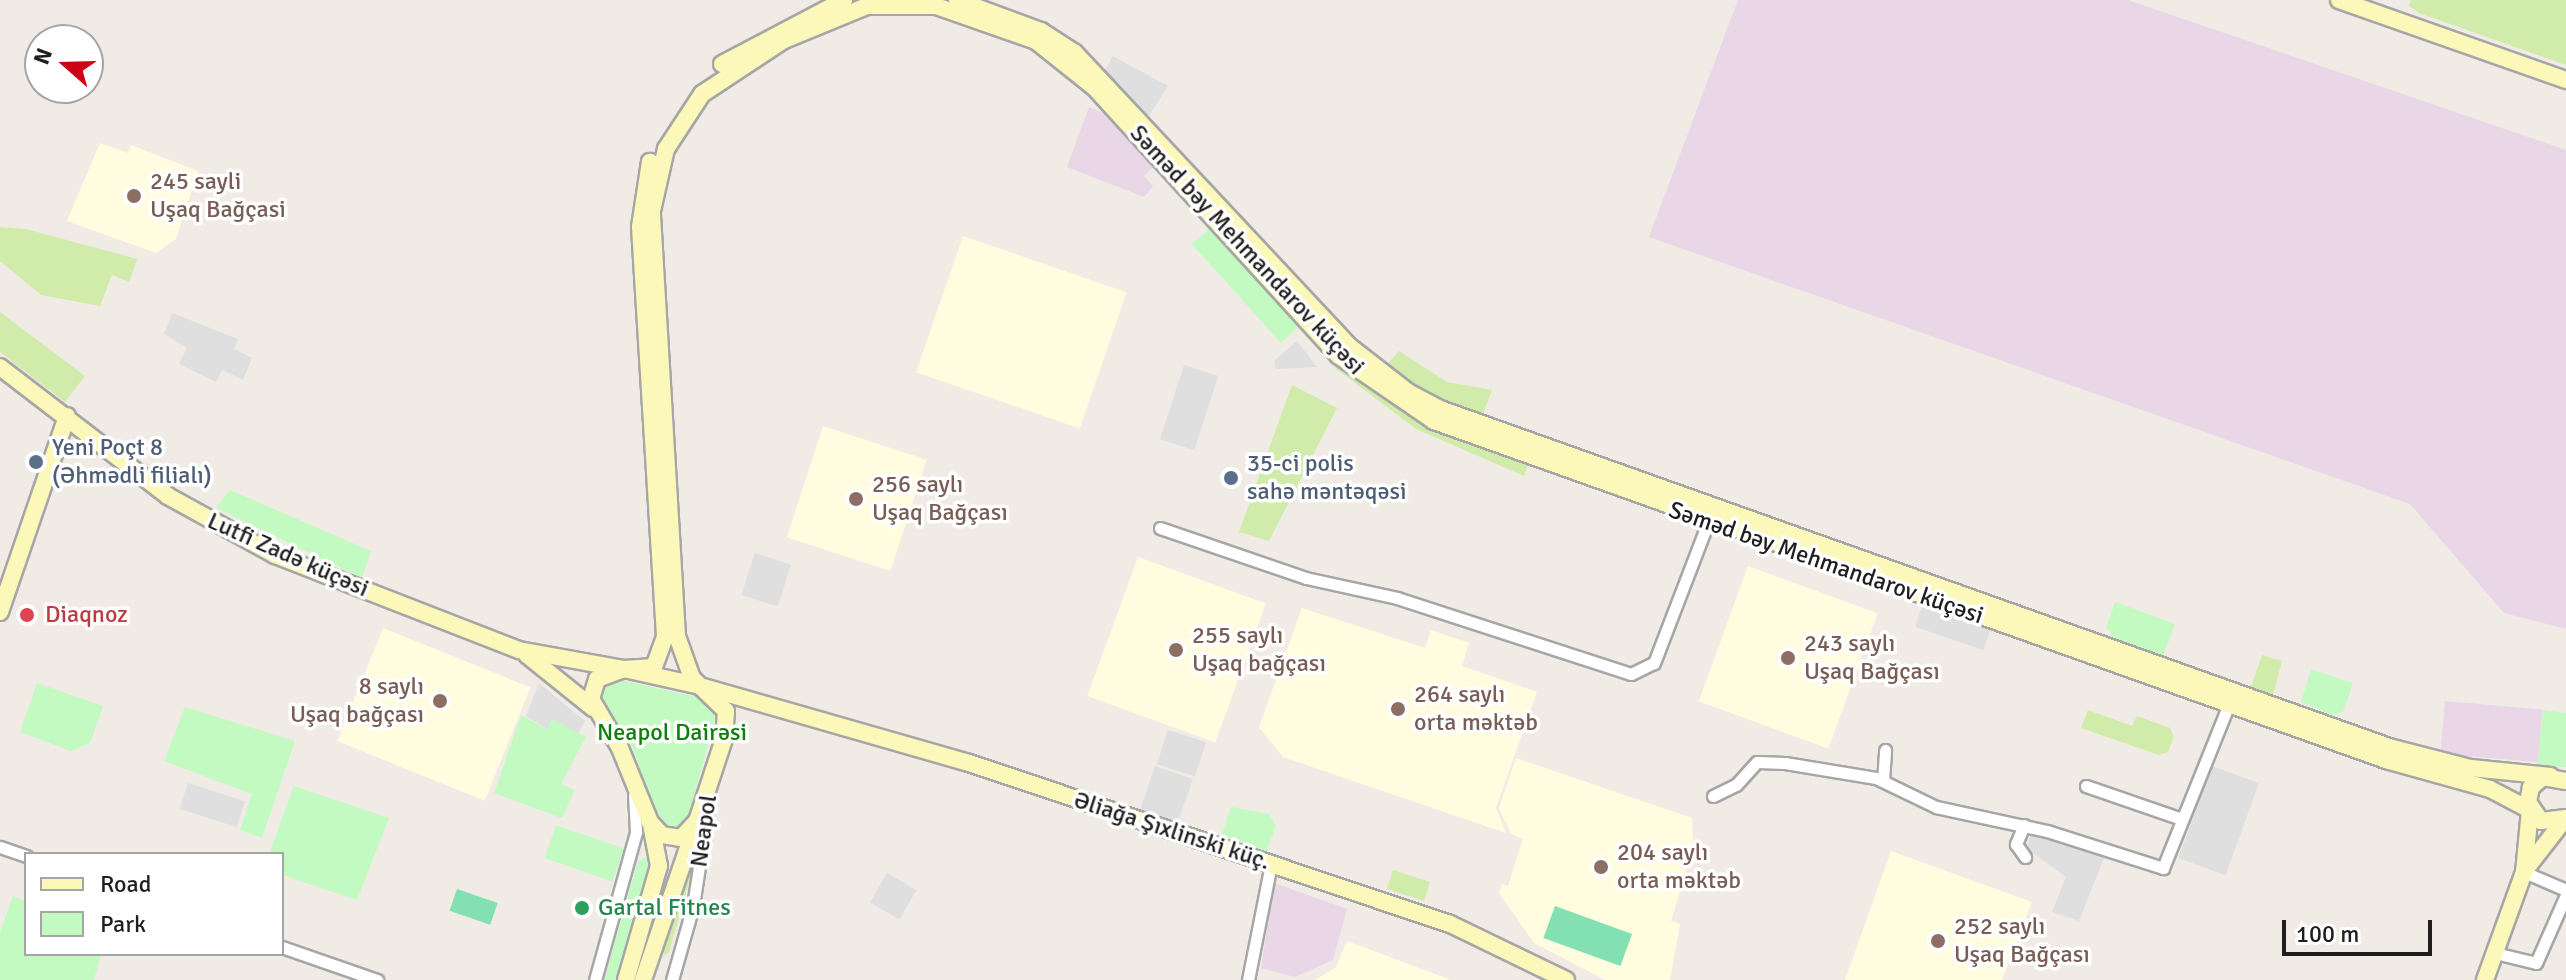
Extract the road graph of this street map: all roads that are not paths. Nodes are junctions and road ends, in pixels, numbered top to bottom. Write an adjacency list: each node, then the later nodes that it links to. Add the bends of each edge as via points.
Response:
1 (844, 0): 4 (main road, Səməd bəy Mehmandarov küçəsi)
2 (957, 0): 14 (main road, Səməd bəy Mehmandarov küçəsi, via 1041,31 1075,53 1349,346 1408,392 1556,453)
3 (2339, 0): 5 (main road)
4 (797, 27): 8 (main road, Səməd bəy Mehmandarov küçəsi, via 853,9 911,2 948,9 1036,41 1095,88 1332,349 1368,380 1403,404 1460,431); 12 (main road, Səməd bəy Mehmandarov küçəsi, via 739,52 695,88 662,133 645,178 640,243 665,636 654,667); 13 (main road, Səməd bəy Mehmandarov küçəsi, via 702,94 671,137 653,197 677,636 685,669)
5 (2566, 80)
6 (0, 367): 7 (main road, Lutfi Zadə küçəsi)
7 (67, 416): 10 (main road); 11 (main road, Lutfi Zadə küçəsi, via 168,496 228,532)
8 (1708, 522): 9 (street, via 1654,663 1631,674 1397,598 1306,578); 14 (main road, Səməd bəy Mehmandarov küçəsi)
9 (1160, 528)
10 (0, 612)
11 (519, 650): 12 (main road, Əliağa Şıxlinski küç.); 16 (main road)
12 (624, 669): 13 (main road, Əliağa Şıxlinski küç.); 16 (main road, via 597,679 591,694)
13 (700, 686): 15 (main road, Əliağa Şıxlinski küç.); 17 (main road, Səməd bəy Mehmandarov küçəsi, via 726,711)
14 (2231, 698): 21 (main road, Səməd bəy Mehmandarov küçəsi, via 2417,755 2488,771); 25 (main road, Səməd bəy Mehmandarov küçəsi, via 2413,769 2490,789); 26 (street)
15 (772, 703): 17 (main road, via 743,705); 34 (main road, Əliağa Şıxlinski küç.)
16 (595, 711): 19 (main road)
17 (724, 739): 20 (main road)
18 (1885, 750): 22 (street)
19 (629, 766): 29 (main road); 40 (street, via 636,832)
20 (712, 775): 28 (main road); 43 (street, Neapol, via 698,879)
21 (2560, 778): 25 (main road, via 2531,787)
22 (1883, 781): 24 (street, via 1766,760); 30 (street, via 1936,807)
23 (2086, 786): 26 (street)
24 (1713, 796)
25 (2530, 810): 27 (main road, Səməd bəy Mehmandarov küçəsi, via 2541,821); 35 (main road)
26 (2182, 819): 30 (street, via 2163,868)
27 (2565, 819): 35 (main road)
28 (697, 821): 29 (main road, via 674,839); 42 (main road)
29 (650, 822): 41 (main road, via 659,866)
30 (2024, 825): 33 (street, via 2016,844)
31 (0, 847): 32 (street)
32 (24, 855)
33 (2025, 857)
34 (1271, 864): 44 (street); 45 (main road, Əliağa Şıxlinski küç., via 1450,924)
35 (2524, 872): 36 (street); 38 (main road)
36 (2566, 892): 38 (street, via 2536,963)
37 (284, 948): 39 (street)
38 (2495, 953): 46 (main road)
39 (377, 980)
40 (595, 980)
41 (626, 980)
42 (643, 980)
43 (672, 980)
44 (1248, 980)
45 (1566, 980)
46 (2485, 980)

